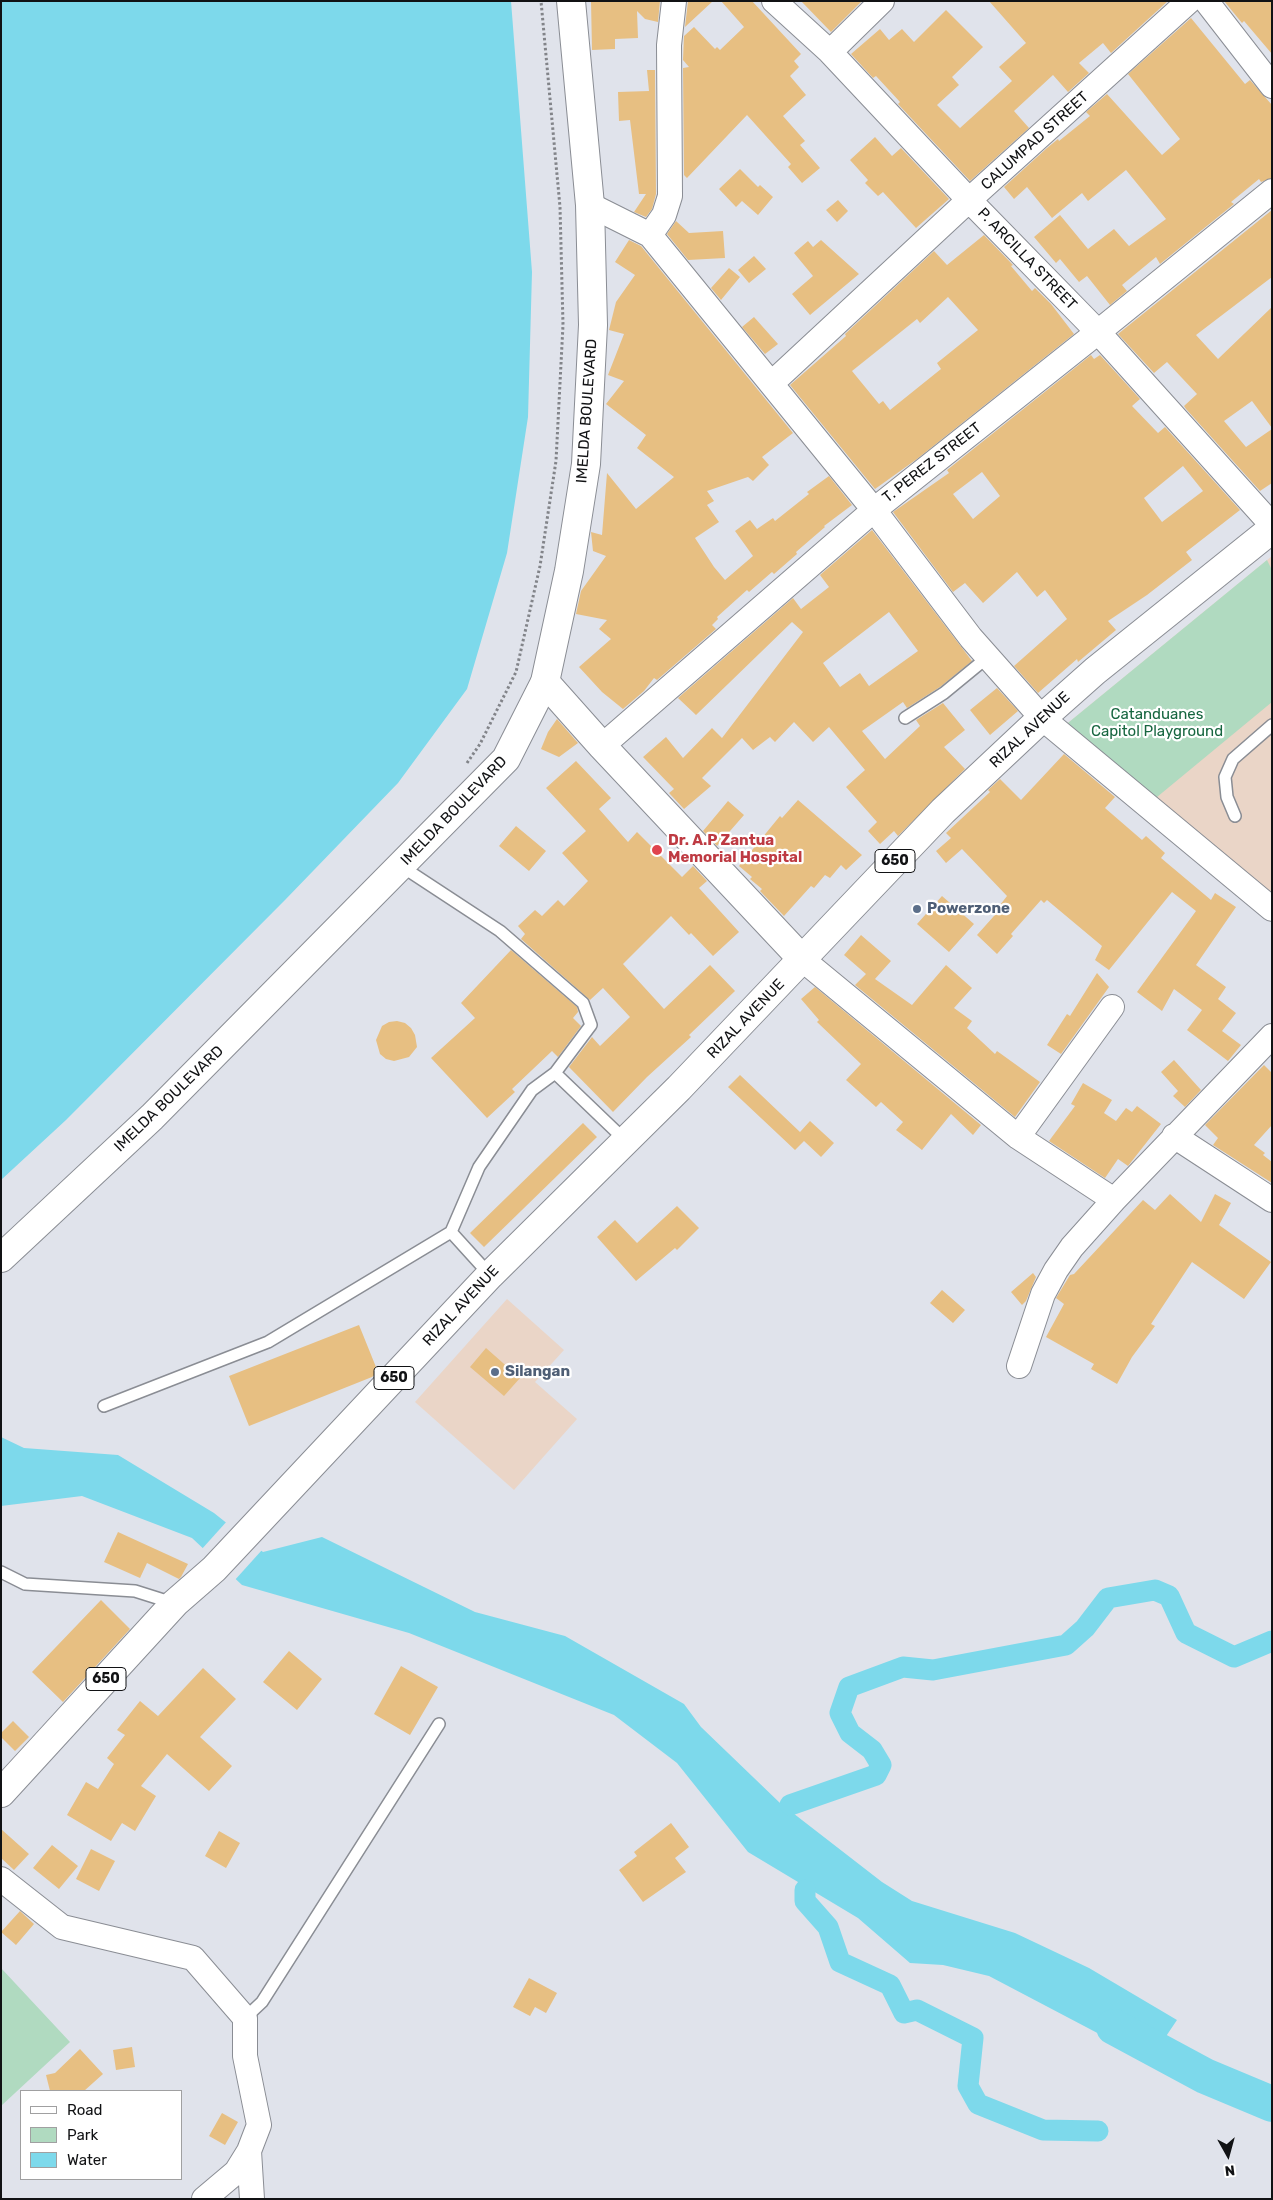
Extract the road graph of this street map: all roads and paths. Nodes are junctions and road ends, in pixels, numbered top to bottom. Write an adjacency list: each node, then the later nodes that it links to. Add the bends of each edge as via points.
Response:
1 (541, 1): 19 (path, via 560,207 563,325 556,460 540,566)
2 (571, 1): 12 (main road, IMELDA BOULEVARD)
3 (674, 1): 13 (street, via 669,45 670,196 664,215)
4 (774, 1): 8 (street, P. ARCILLA STREET)
5 (882, 1): 8 (street)
6 (1189, 1): 11 (street, CALUMPAD STREET)
7 (1206, 1): 9 (street)
8 (830, 52): 11 (street, P. ARCILLA STREET)
9 (1272, 86)
10 (1272, 191): 14 (street, T. PEREZ STREET)
11 (969, 200): 14 (street, P. ARCILLA STREET); 15 (street, CALUMPAD STREET)
12 (590, 205): 13 (street); 20 (main road, IMELDA BOULEVARD, via 593,325 586,464 569,571)
13 (650, 236): 15 (street)
14 (1098, 332): 16 (street, T. PEREZ STREET); 17 (street, P. ARCILLA STREET)
15 (772, 383): 16 (street)
16 (874, 510): 18 (street, via 971,638); 24 (street, T. PEREZ STREET)
17 (1272, 527): 22 (main road, RIZAL AVENUE / 650)
18 (989, 656): 21 (lane, via 944,693); 22 (street)
19 (516, 672)
20 (545, 682): 24 (main road); 26 (main road, IMELDA BOULEVARD, via 506,759)
21 (905, 718)
22 (1042, 718): 27 (street); 28 (main road, RIZAL AVENUE / 650, via 943,811)
23 (1272, 725): 25 (lane, via 1233,759 1225,777 1227,797)
24 (602, 746): 28 (main road)
25 (1235, 816)
26 (401, 866): 31 (lane, via 500,931 583,1003 591,1025); 38 (main road, IMELDA BOULEVARD, via 152,1117)
27 (1272, 909)
28 (803, 960): 33 (street); 34 (main road, RIZAL AVENUE / 650)
29 (1112, 1007): 33 (street)
30 (1272, 1036): 32 (street)
31 (555, 1073): 34 (lane); 37 (lane, via 532,1090 479,1167)
32 (1174, 1136): 35 (street); 36 (street)
33 (1018, 1137): 35 (street)
34 (626, 1140): 39 (main road, RIZAL AVENUE / 650)
35 (1114, 1200): 40 (street, via 1056,1270 1043,1294)
36 (1272, 1200)
37 (450, 1232): 39 (lane); 41 (lane, via 268,1342)
38 (1, 1258)
39 (490, 1275): 43 (main road, RIZAL AVENUE / 650, via 214,1569)
40 (1019, 1366)
41 (104, 1406)
42 (1, 1572): 43 (lane, via 25,1584 135,1591)
43 (175, 1603): 45 (main road, 650)
44 (439, 1724): 47 (lane, via 262,2002)
45 (1, 1793)
46 (1, 1879): 47 (street, via 62,1927 193,1958)
47 (245, 2018): 48 (street, via 245,2056 259,2125)
48 (249, 2151): 49 (street, via 236,2172); 50 (street)
49 (204, 2199)
50 (252, 2199)

